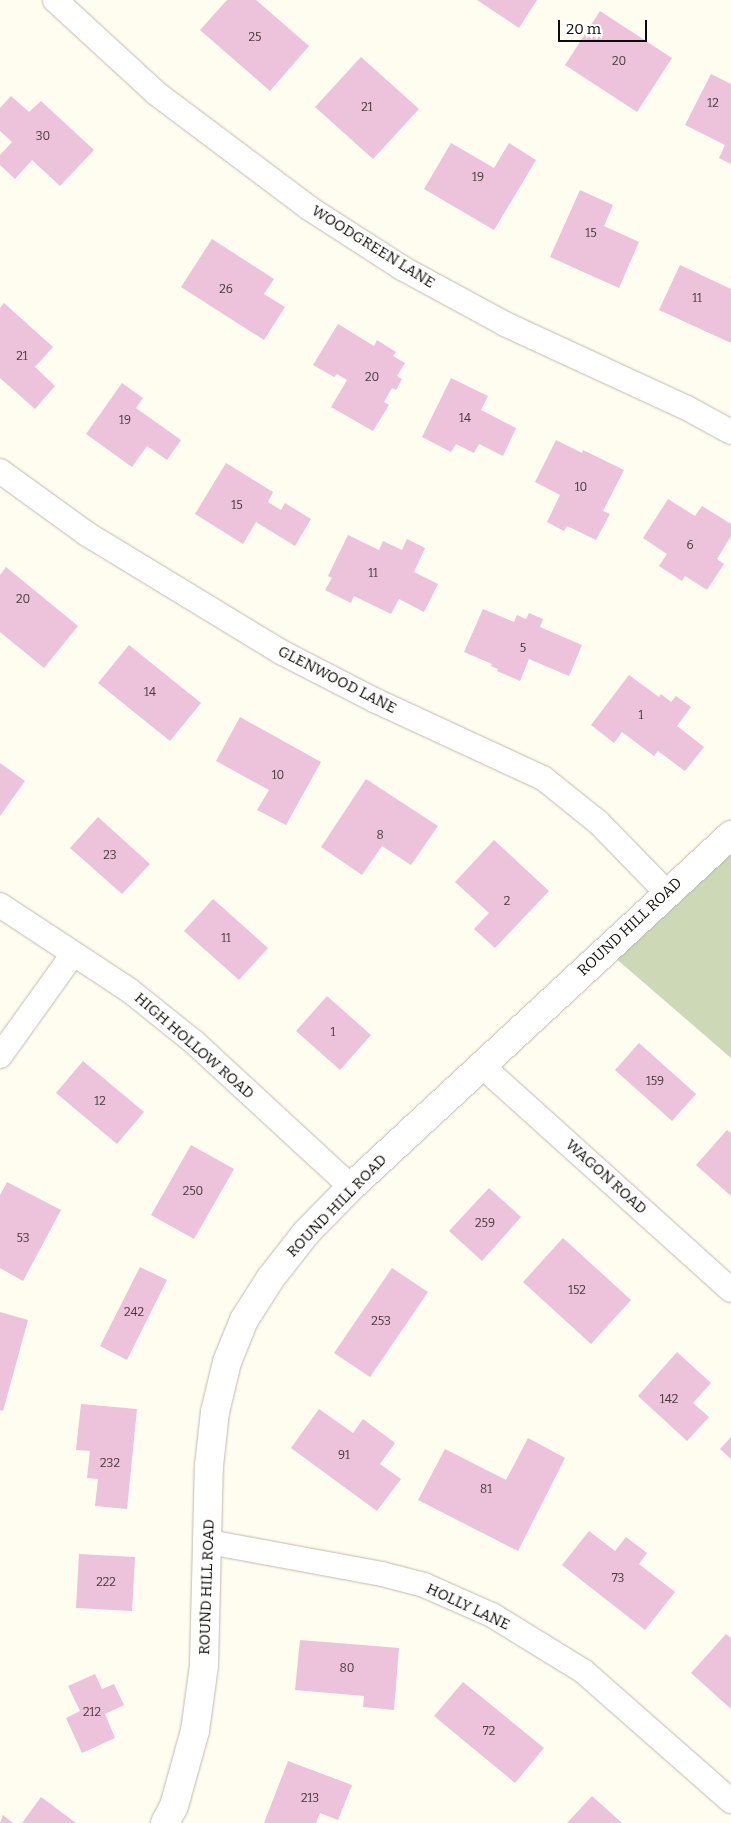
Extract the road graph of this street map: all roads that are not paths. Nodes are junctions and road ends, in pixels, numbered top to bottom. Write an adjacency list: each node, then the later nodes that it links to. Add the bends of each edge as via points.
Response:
1 (55, 0): 2 (street, WOODGREEN LANE, via 156,94 309,208 402,268 505,324 687,408)
2 (731, 432)
3 (0, 471): 5 (street, GLENWOOD LANE, via 87,534 281,652 374,700 543,778 598,822)
4 (731, 835): 5 (street, ROUND HILL ROAD)
5 (666, 893): 9 (street, ROUND HILL ROAD)
6 (0, 905): 7 (street, HIGH HOLLOW ROAD)
7 (73, 954): 8 (street); 10 (street, HIGH HOLLOW ROAD, via 129,990 194,1042)
8 (0, 1056)
9 (481, 1065): 10 (street, ROUND HILL ROAD); 11 (street, WAGON ROAD)
10 (351, 1187): 12 (street, ROUND HILL ROAD, via 306,1234 270,1279 244,1320 227,1362 214,1421 209,1466)
11 (731, 1290)
12 (209, 1542): 13 (street, HOLLY LANE, via 382,1574 424,1585 492,1615 583,1671); 14 (street, ROUND HILL ROAD, via 204,1665 195,1731 174,1806)
13 (731, 1801)
14 (165, 1823)

